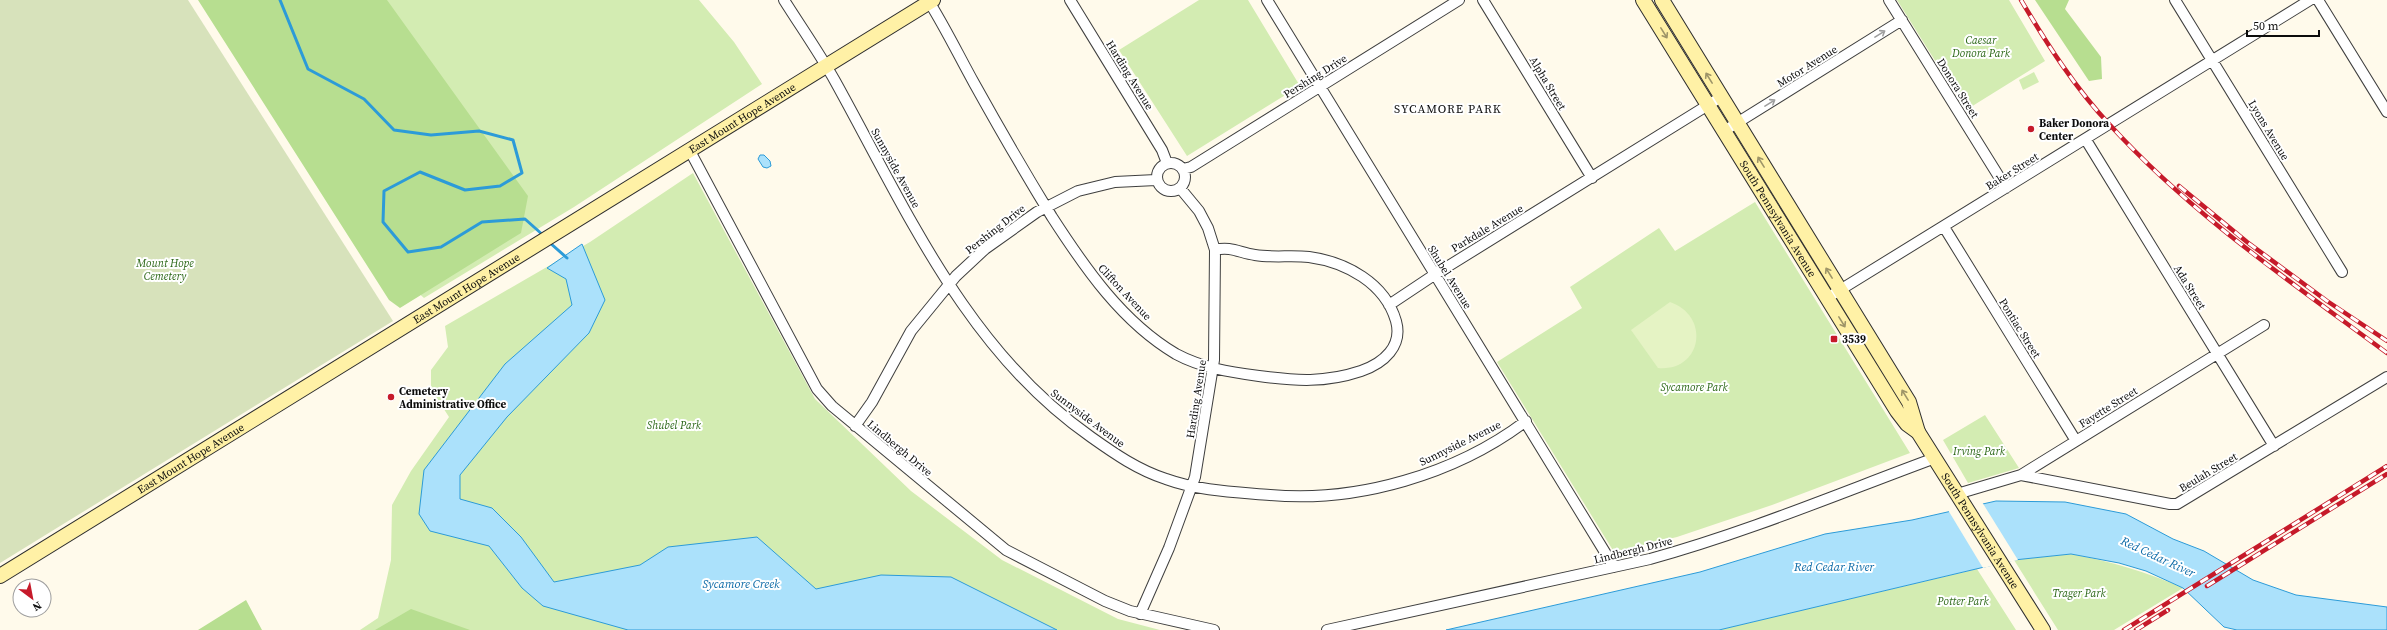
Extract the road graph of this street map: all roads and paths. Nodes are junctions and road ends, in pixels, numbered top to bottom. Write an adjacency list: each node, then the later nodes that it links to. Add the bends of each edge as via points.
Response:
1 (784, 0): 15 (street, Sunnyside Avenue)
2 (1070, 0): 24 (street, Harding Avenue, via 1162,150)
3 (1267, 0): 16 (street, Shubel Avenue)
4 (1459, 0): 16 (street, Pershing Drive)
5 (1483, 0): 26 (street, Alpha Street)
6 (1643, 0): 18 (main road, South Pennsylvania Avenue, one-way to 18)
7 (1662, 0): 17 (main road, South Pennsylvania Avenue, one-way to 7)
8 (1889, 0): 13 (street, Donora Street)
9 (2175, 0): 14 (street, Lyons Avenue)
10 (2310, 0): 14 (street, Baker Street)
11 (2318, 0): 19 (street)
12 (930, 1): 15 (main road, East Mount Hope Avenue); 30 (street, Clifton Avenue)
13 (1902, 20): 20 (street, Motor Avenue, one-way to 13); 29 (street, Donora Street)
14 (2212, 60): 22 (street, Baker Street); 33 (street, Lyons Avenue)
15 (826, 67): 23 (main road, East Mount Hope Avenue); 35 (street, Sunnyside Avenue)
16 (1320, 86): 25 (street, Pershing Drive, via 1191,167); 34 (street, Shubel Avenue)
17 (1721, 97): 18 (street, Parkdale Avenue); 20 (main road, South Pennsylvania Avenue)
18 (1708, 106): 21 (main road, South Pennsylvania Avenue); 26 (street, Parkdale Avenue)
19 (2387, 112)
20 (1737, 123): 21 (street, Motor Avenue); 36 (main road, South Pennsylvania Avenue, one-way to 20)
21 (1724, 132): 37 (main road, South Pennsylvania Avenue)
22 (2086, 140): 29 (street, Baker Street); 40 (street, Ada Street)
23 (690, 151): 44 (street, Lindbergh Drive, via 817,389); 53 (main road, East Mount Hope Avenue)
24 (1167, 163): 25 (street, via 1176,164); 27 (street, via 1157,171)
25 (1183, 169): 28 (street, via 1185,177)
26 (1592, 178): 34 (street, Parkdale Avenue)
27 (1156, 180): 28 (street, via 1166,191); 30 (street, Pershing Drive, via 1115,182 1078,191)
28 (1180, 188): 32 (street, Harding Avenue, via 1199,210)
29 (2006, 188): 31 (street, Baker Street)
30 (1046, 207): 35 (street, Pershing Drive, via 985,249); 41 (street, Clifton Avenue, via 1084,265 1123,312 1177,354)
31 (1944, 227): 36 (street, Baker Street); 46 (street, Pontiac Street)
32 (1215, 250): 38 (street, via 1232,248 1254,255 1309,257 1336,263 1374,286); 41 (street, Harding Avenue)
33 (2342, 272)
34 (1434, 275): 38 (street, Parkdale Avenue); 43 (street, Shubel Avenue)
35 (949, 285): 44 (street, Pershing Drive, via 911,331 872,402); 50 (street, Sunnyside Avenue, via 1003,357 1045,402 1071,424 1132,465)
36 (1840, 290): 37 (street, Baker Street); 45 (main road, South Pennsylvania Avenue, one-way to 36, via 1909,402)
37 (1827, 298): 45 (main road, South Pennsylvania Avenue, one-way to 45, via 1897,411 1907,424)
38 (1389, 305): 41 (street, Clifton Avenue, via 1396,322 1395,346 1380,362 1369,368 1326,380 1298,381)
39 (2264, 325): 40 (street, Fayette Street)
40 (2217, 354): 46 (street, Fayette Street); 47 (street, Ada Street)
41 (1213, 369): 50 (street, Harding Avenue)
42 (2387, 377): 47 (street, Beulah Street)
43 (1526, 421): 50 (street, Sunnyside Avenue, via 1441,468 1372,490 1292,497); 52 (street, Shubel Avenue)
44 (855, 426): 54 (street, Lindbergh Drive, via 1006,550 1105,601)
45 (1918, 432): 48 (main road, South Pennsylvania Avenue)
46 (2076, 441): 49 (street, Fayette Street)
47 (2274, 446): 49 (street, Beulah Street, via 2177,504)
48 (1935, 458): 51 (main road, South Pennsylvania Avenue); 52 (street, Lindbergh Drive, via 1818,504 1712,541)
49 (2020, 475): 51 (street, Fayette Street, via 1974,487)
50 (1191, 487): 54 (street, Harding Avenue, via 1170,548)
51 (1960, 499): 57 (main road, South Pennsylvania Avenue)
52 (1614, 567): 56 (street, Lindbergh Drive)
53 (0, 576)
54 (1140, 614): 55 (street, Lindbergh Drive)
55 (1214, 630)
56 (1327, 630)
57 (2043, 630)

